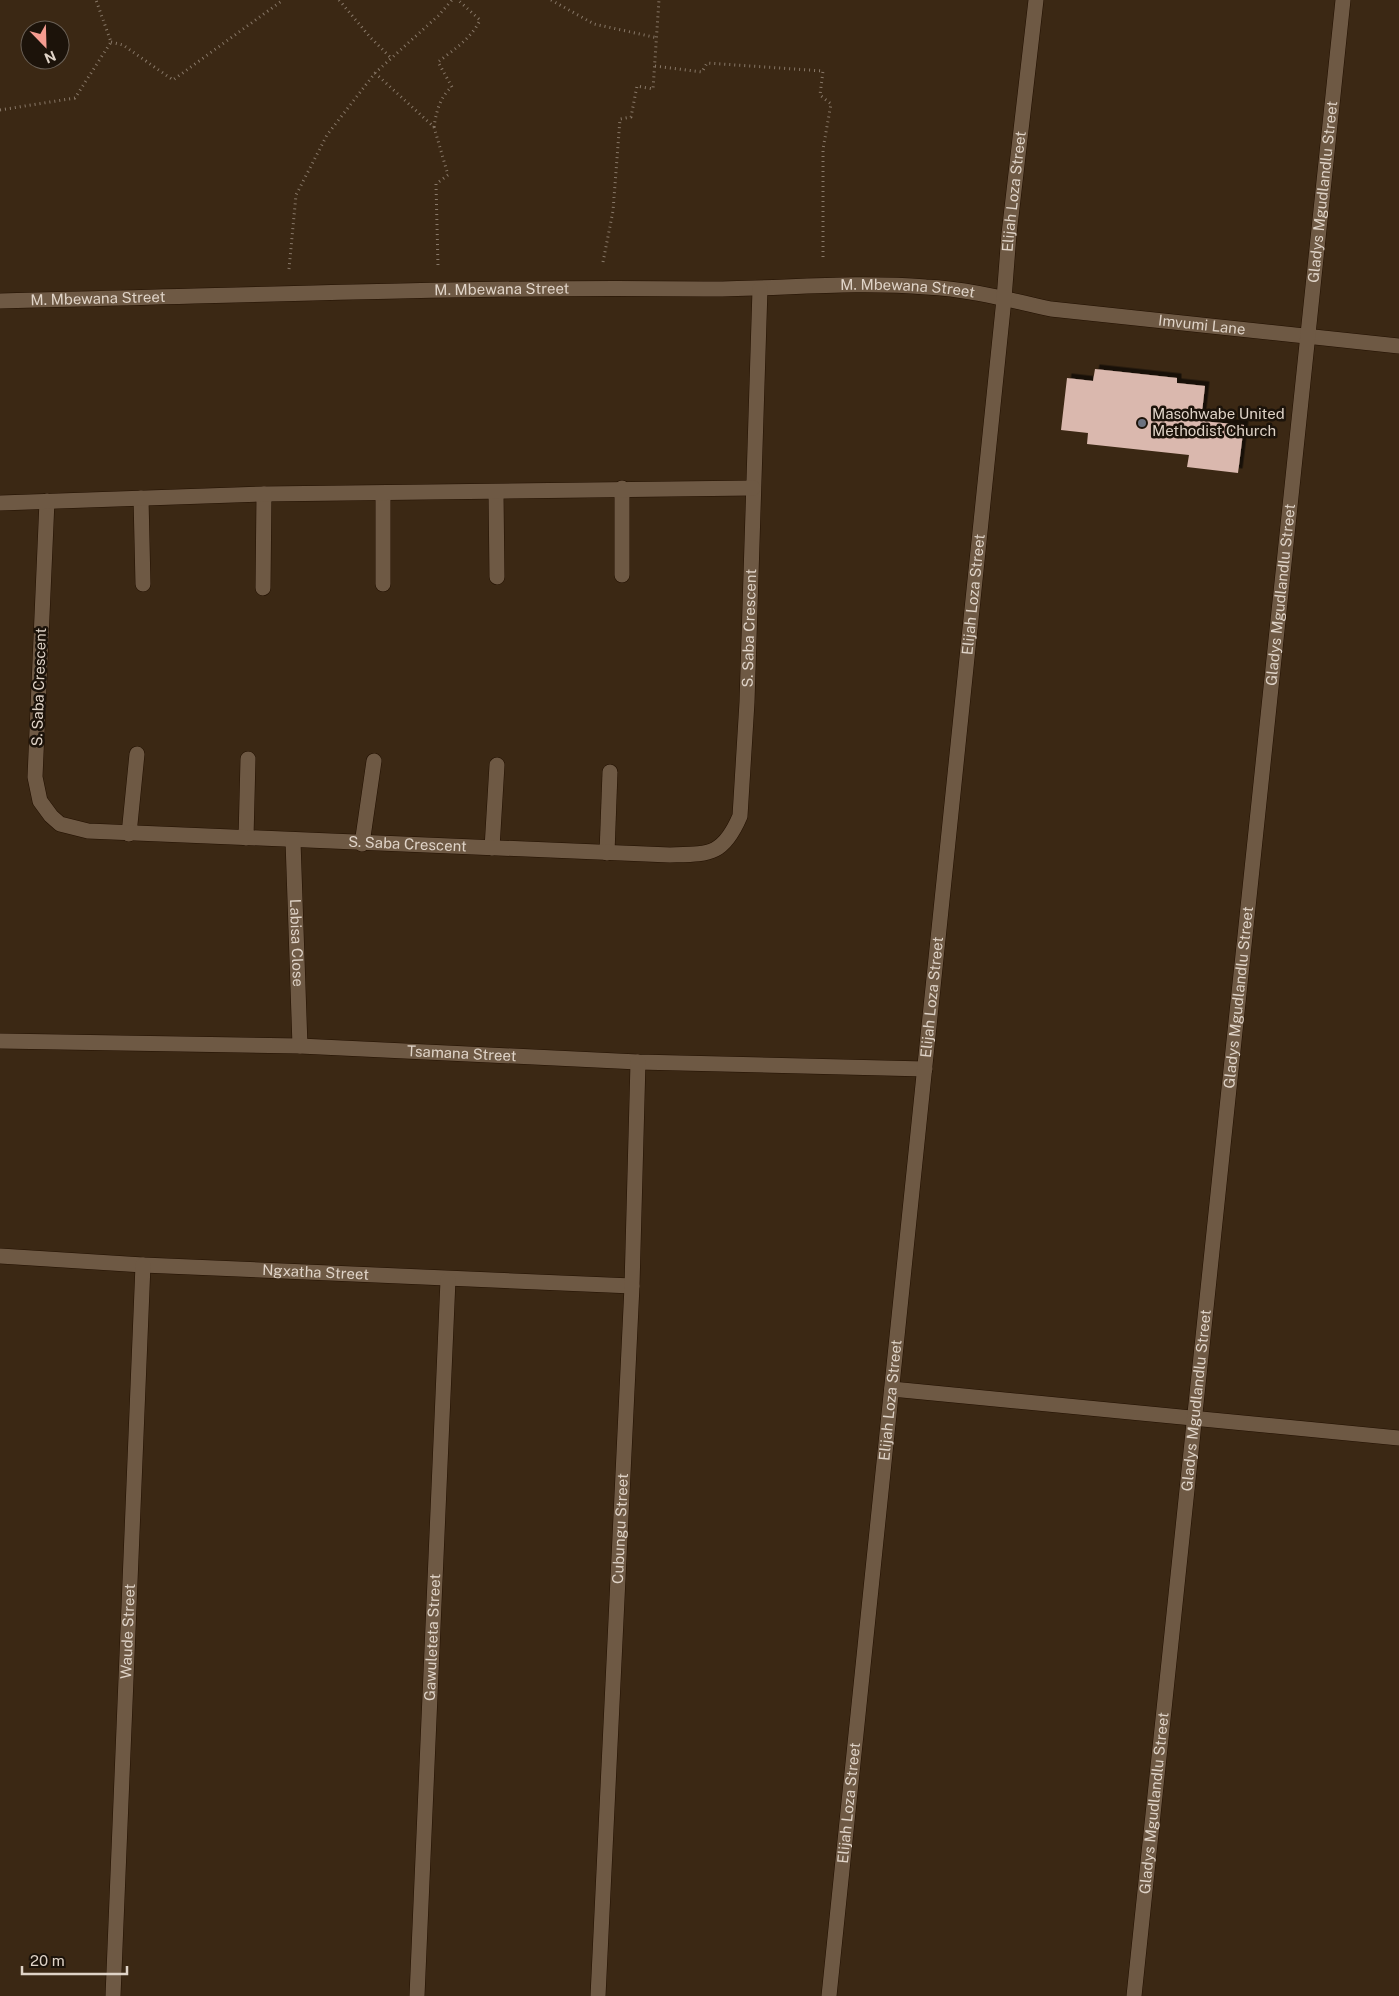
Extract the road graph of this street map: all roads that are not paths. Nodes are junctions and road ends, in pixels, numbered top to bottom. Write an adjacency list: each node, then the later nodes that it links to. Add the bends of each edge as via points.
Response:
1 (1036, 0): 4 (street, Elijah Loza Street)
2 (1342, 0): 6 (street, Gladys Mgudlandlu Street)
3 (760, 289): 4 (street, M. Mbewana Street, via 912,286); 5 (street, M. Mbewana Street, via 604,288); 9 (street, S. Saba Crescent)
4 (1004, 299): 6 (street, Imvumi Lane, via 1051,310); 35 (street, Elijah Loza Street)
5 (0, 301)
6 (1307, 337): 7 (street, Imvumi Lane); 41 (street, Gladys Mgudlandlu Street)
7 (1399, 346)
8 (622, 488): 9 (street); 10 (street); 16 (street)
9 (753, 488): 31 (street, S. Saba Crescent, via 740,816 724,845 712,852 670,855)
10 (496, 493): 12 (street); 17 (street)
11 (264, 494): 12 (street); 13 (street); 20 (street)
12 (383, 494): 19 (street)
13 (142, 498): 14 (street); 18 (street)
14 (47, 501): 15 (street); 26 (street, S. Saba Crescent, via 35,777 40,801 60,824 88,831)
15 (0, 503)
16 (622, 575)
17 (497, 577)
18 (143, 584)
19 (383, 584)
20 (263, 588)
21 (137, 754): 26 (street)
22 (248, 759): 27 (street)
23 (374, 761): 29 (street)
24 (497, 765): 30 (street)
25 (610, 772): 31 (street)
26 (128, 834): 27 (street, S. Saba Crescent)
27 (246, 838): 28 (street, S. Saba Crescent)
28 (293, 840): 29 (street, S. Saba Crescent); 33 (street, Labisa Close)
29 (362, 844): 30 (street, S. Saba Crescent)
30 (492, 848): 31 (street, S. Saba Crescent)
31 (607, 852)
32 (0, 1040): 33 (street, Tsamana Street)
33 (300, 1046): 34 (street, Tsamana Street)
34 (638, 1062): 35 (street, Tsamana Street); 39 (street, Cubungu Street)
35 (925, 1069): 40 (street, Elijah Loza Street)
36 (0, 1256): 37 (street, Ngxatha Street)
37 (143, 1265): 38 (street, Ngxatha Street); 43 (street, Waude Street)
38 (448, 1280): 39 (street, Ngxatha Street); 44 (street, Gawuleteta Street)
39 (632, 1286): 45 (street, Cubungu Street)
40 (892, 1389): 41 (street); 46 (street, Elijah Loza Street)
41 (1196, 1417): 42 (street); 47 (street, Gladys Mgudlandlu Street)
42 (1399, 1438)
43 (113, 1996)
44 (417, 1996)
45 (598, 1996)
46 (829, 1996)
47 (1134, 1996)

